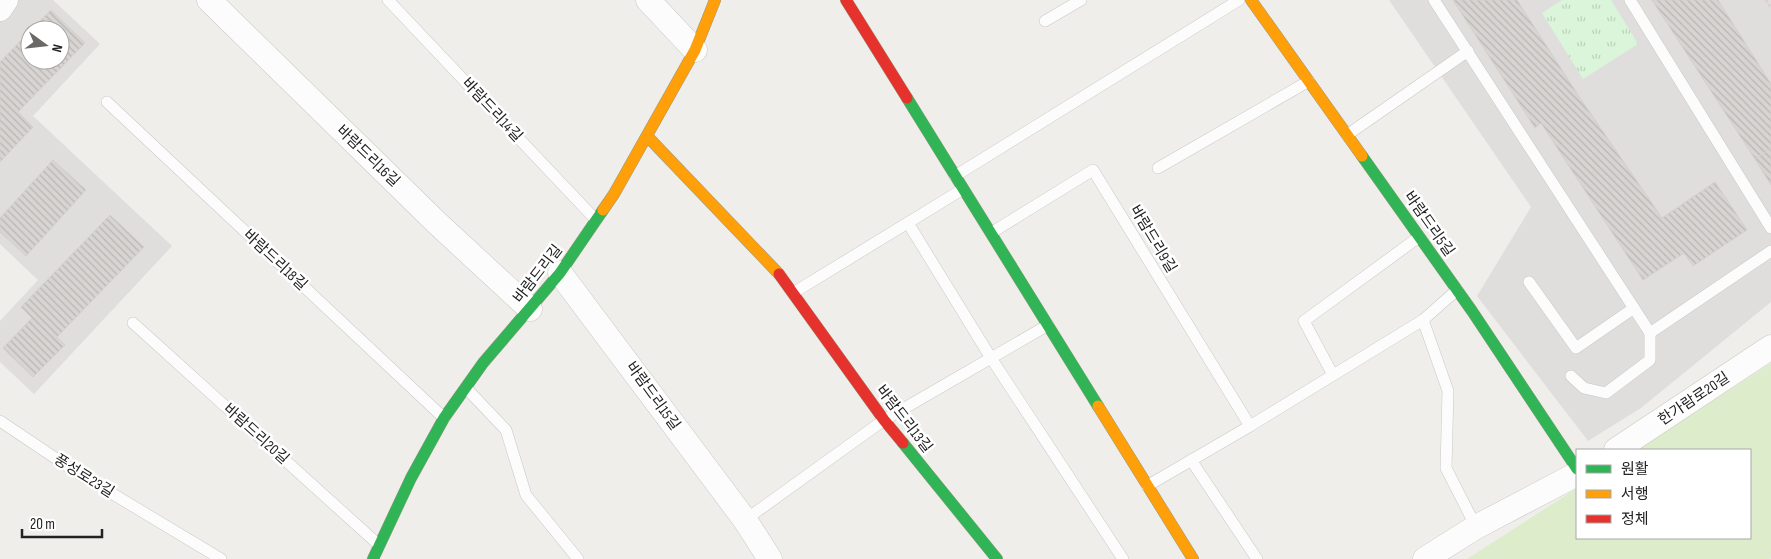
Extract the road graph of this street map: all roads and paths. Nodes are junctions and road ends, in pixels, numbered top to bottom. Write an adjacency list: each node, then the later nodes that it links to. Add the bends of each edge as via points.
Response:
1 (6, 0): 14 (street)
2 (209, 0): 36 (street, 바람드리16길, via 437,223)
3 (388, 0): 25 (lane, 바람드리14길)
4 (648, 0): 16 (street)
5 (715, 0): 16 (street, 바람드리길)
6 (846, 0): 23 (street)
7 (1081, 0): 15 (lane)
8 (1239, 0): 23 (lane)
9 (1251, 0): 18 (street, 바람드리5길)
10 (1434, 0): 17 (lane)
11 (1630, 0): 27 (lane)
12 (1766, 0): 13 (path)
13 (1771, 8)
14 (0, 9)
15 (1045, 21)
16 (695, 50): 21 (street, 바람드리길)
17 (1468, 51): 20 (lane); 35 (lane)
18 (1308, 81): 20 (street, 바람드리5길); 22 (lane)
19 (107, 102): 46 (lane, 바람드리18길)
20 (1347, 135): 29 (street, 바람드리5길)
21 (647, 136): 25 (street, 바람드리길); 34 (street, 바람드리13길, via 776,270)
22 (1158, 168)
23 (955, 176): 24 (street)
24 (963, 189): 26 (lane); 28 (street)
25 (596, 220): 31 (street, 바람드리길)
26 (908, 223): 34 (lane); 42 (lane)
27 (1771, 228)
28 (991, 233): 39 (street); 49 (lane, 바람드리9길, via 1093,170)
29 (1419, 237): 33 (street, 바람드리5길); 43 (lane, via 1304,320)
30 (1771, 251): 40 (lane)
31 (560, 273): 36 (street, 바람드리길); 55 (street, 바람드리15길)
32 (1529, 282): 35 (lane, via 1576,348)
33 (1457, 290): 37 (lane); 52 (street, 바람드리5길)
34 (793, 293): 47 (street, 바람드리13길)
35 (1634, 308): 40 (lane)
36 (530, 309): 45 (street, 바람드리길, via 483,363)
37 (1423, 320): 43 (lane); 56 (lane, via 1448,392 1446,468)
38 (133, 322): 57 (lane, 바람드리20길)
39 (1048, 325): 42 (lane); 54 (street)
40 (1650, 333): 44 (lane, via 1650,360 1606,392 1584,388)
41 (1771, 347): 50 (street, 한가람로20길)
42 (991, 358): 47 (lane); 62 (lane)
43 (1333, 375): 49 (lane)
44 (1571, 376)
45 (466, 388): 46 (street, 바람드리길); 59 (lane, via 506,430 526,495)
46 (444, 418): 57 (street, 바람드리길, via 411,478)
47 (884, 420): 55 (lane); 61 (street, 바람드리13길)
48 (0, 421): 58 (lane, 풍성로23길, via 73,470)
49 (1250, 426): 51 (lane)
50 (1618, 449)
51 (1191, 460): 54 (lane); 64 (lane)
52 (1576, 468)
53 (1576, 475): 56 (street)
54 (1147, 486): 63 (street)
55 (745, 520): 60 (street, 바람드리15길)
56 (1476, 527): 65 (street)
57 (382, 554)
58 (221, 559)
59 (578, 559)
60 (770, 559)
61 (998, 559)
62 (1123, 559)
63 (1192, 559)
64 (1257, 559)
65 (1425, 559)

